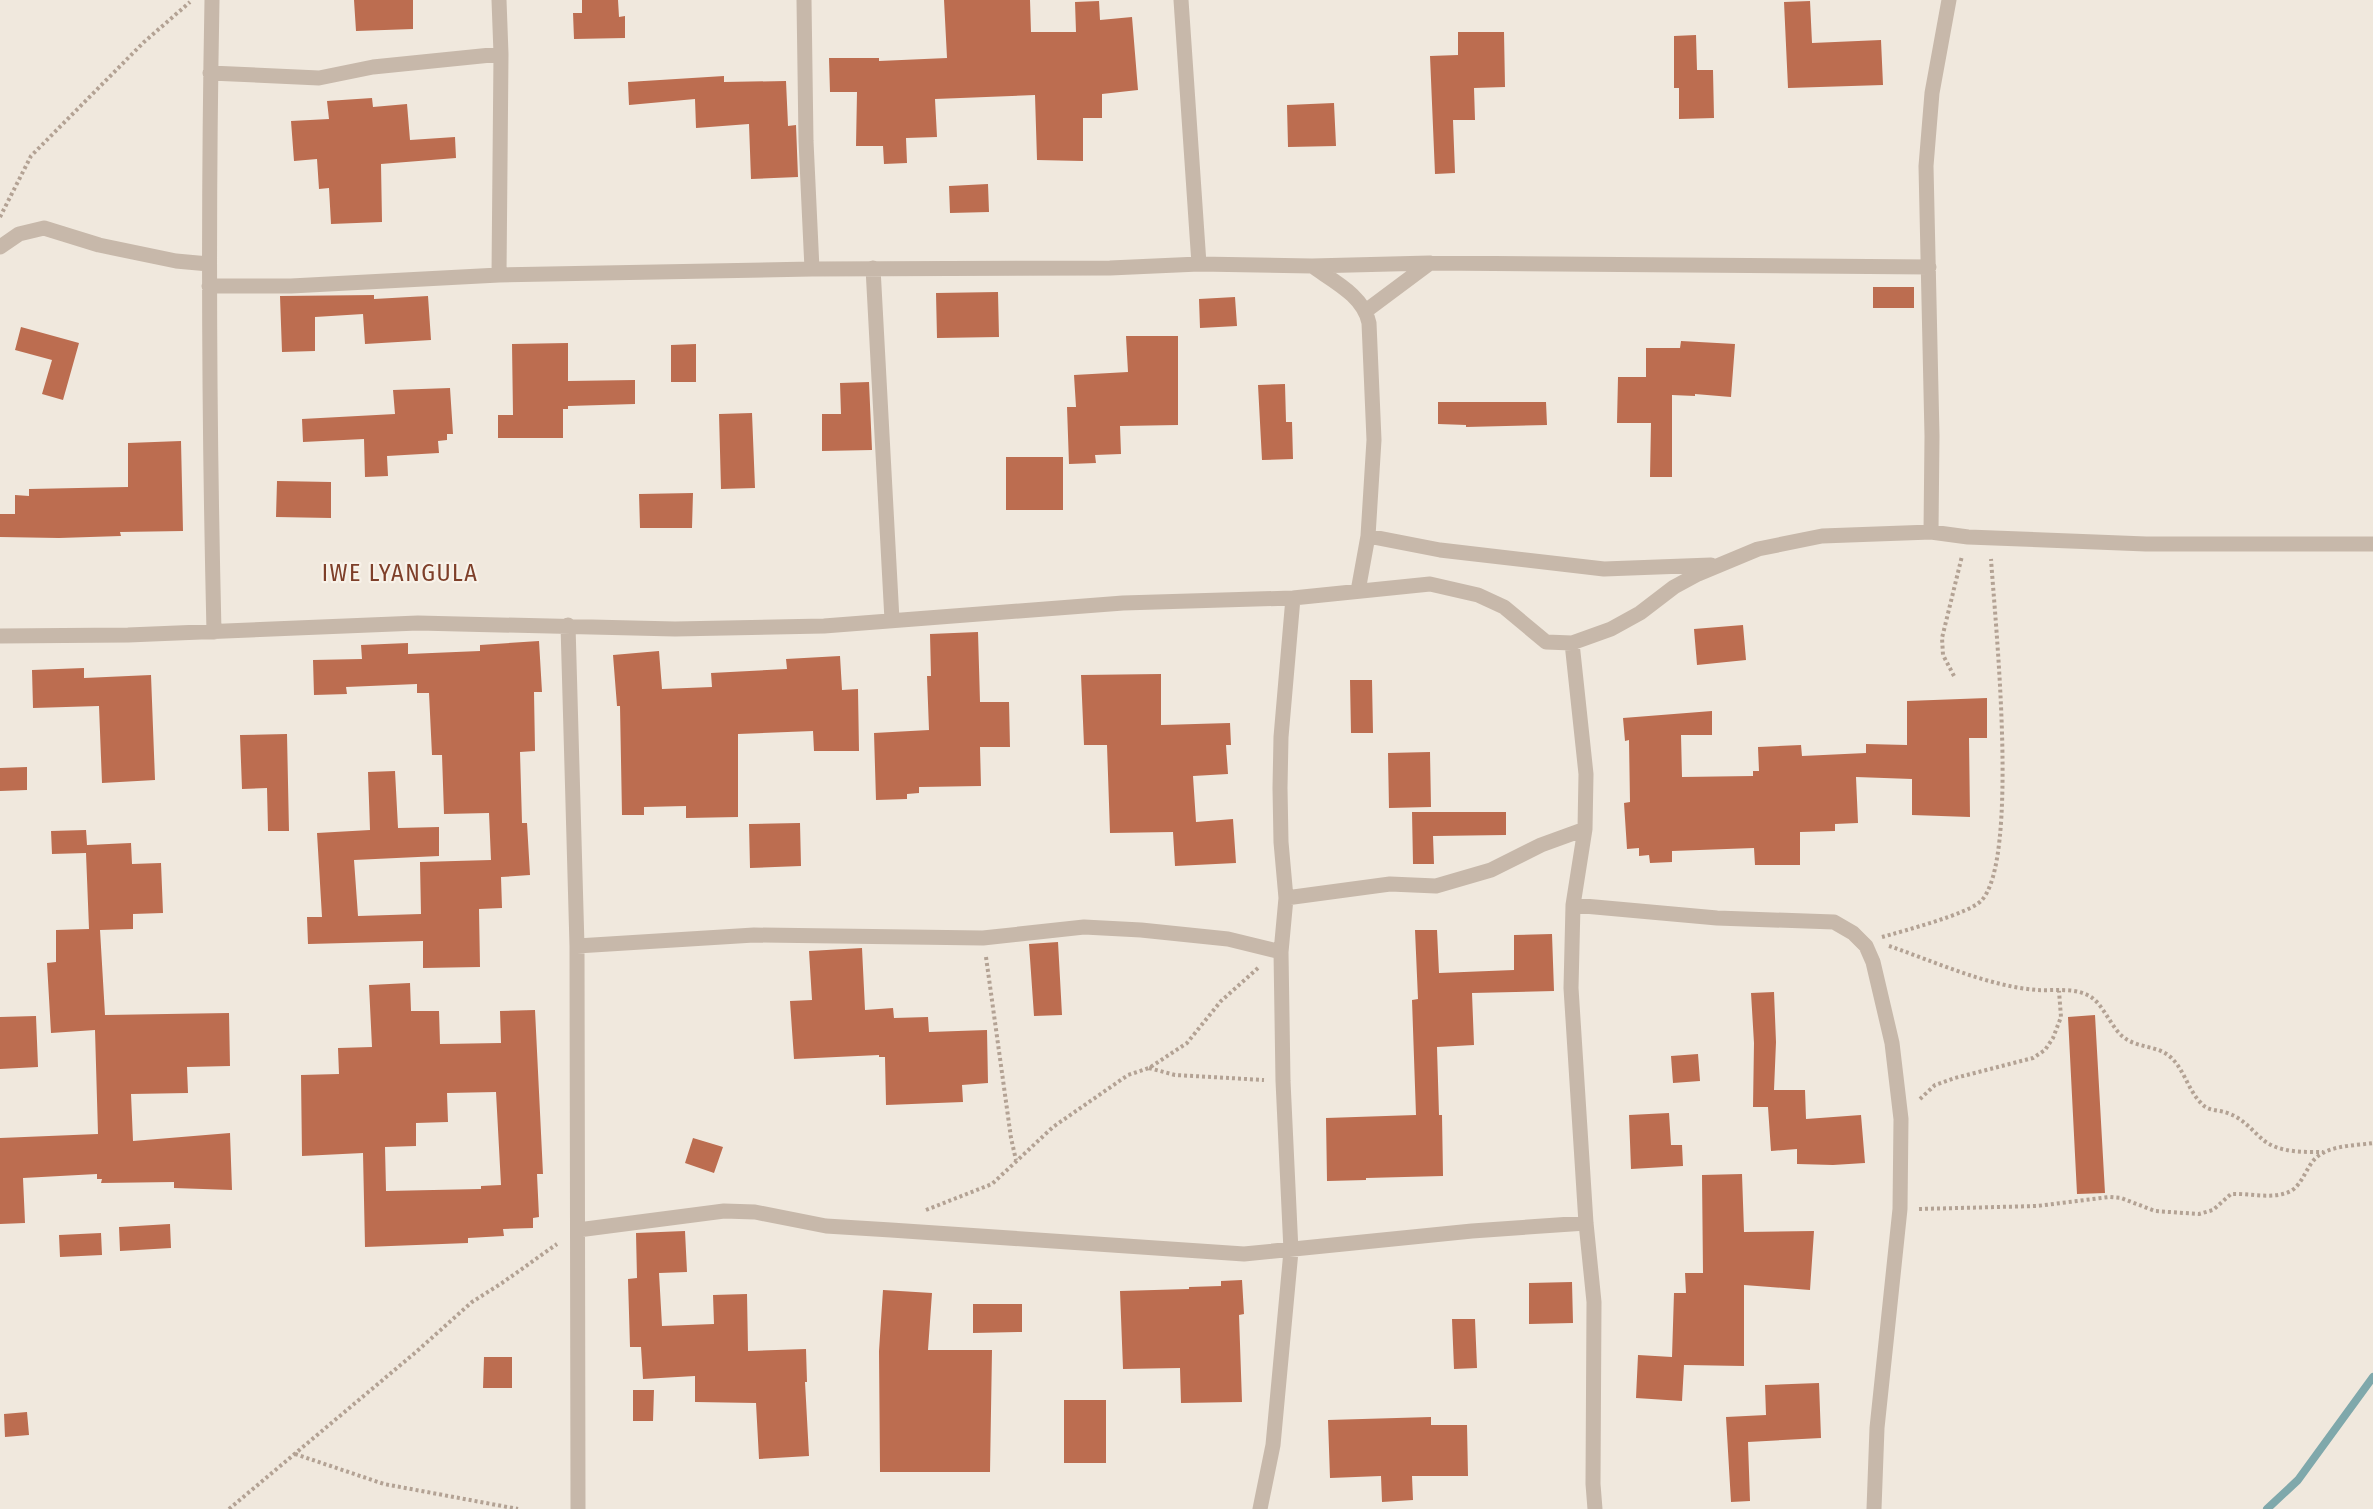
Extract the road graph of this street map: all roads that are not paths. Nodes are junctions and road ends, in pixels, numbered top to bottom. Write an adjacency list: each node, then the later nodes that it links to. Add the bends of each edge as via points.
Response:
1 (212, 0): 7 (street)
2 (499, 0): 6 (street)
3 (804, 0): 15 (street)
4 (1180, 0): 11 (street)
5 (1949, 0): 13 (street, via 1932,93 1927,155)
6 (501, 54): 7 (street, via 373,67 319,78); 16 (street)
7 (210, 73): 10 (street)
8 (0, 247): 10 (street, via 24,232 44,228 99,245)
9 (1430, 263): 12 (street); 13 (street); 18 (street)
10 (209, 264): 17 (street)
11 (1199, 264): 12 (street); 14 (street)
12 (1312, 266): 18 (street, via 1346,289)
13 (1929, 267): 19 (street)
14 (873, 268): 15 (street); 25 (street)
15 (812, 269): 16 (street)
16 (499, 275): 17 (street, via 291,286)
17 (209, 286): 27 (street)
18 (1367, 310): 20 (street, via 1374,440)
19 (1931, 532): 21 (street, via 2146,544); 22 (street, via 1822,536 1758,549)
20 (1368, 536): 22 (street, via 1440,550 1604,569); 23 (street)
21 (2373, 544)
22 (1718, 566): 29 (street, via 1674,587 1611,629)
23 (1358, 591): 24 (street); 29 (street, via 1430,584 1478,595 1504,607 1546,642)
24 (1293, 598): 25 (street, via 1123,603); 31 (street, via 1281,737 1281,842)
25 (892, 620): 26 (street, via 824,626 675,629)
26 (568, 625): 27 (street, via 418,623); 33 (street)
27 (214, 632): 28 (street)
28 (0, 636)
29 (1572, 643): 30 (street, via 1586,774)
30 (1585, 829): 31 (street, via 1491,870 1436,886 1390,884); 32 (street)
31 (1286, 898): 34 (street)
32 (1573, 906): 35 (street, via 1571,988); 41 (street, via 1717,918 1834,922 1866,946 1892,1043 1900,1119 1900,1209 1877,1428)
33 (577, 946): 34 (street, via 754,935 983,938 1084,927 1228,939); 36 (street)
34 (1281, 952): 37 (street)
35 (1586, 1223): 37 (street); 40 (street, via 1594,1302)
36 (578, 1230): 37 (street, via 724,1211 755,1212 826,1226 1202,1253); 38 (street)
37 (1291, 1251): 39 (street, via 1273,1445)
38 (578, 1509)
39 (1260, 1509)
40 (1595, 1509)
41 (1874, 1509)

